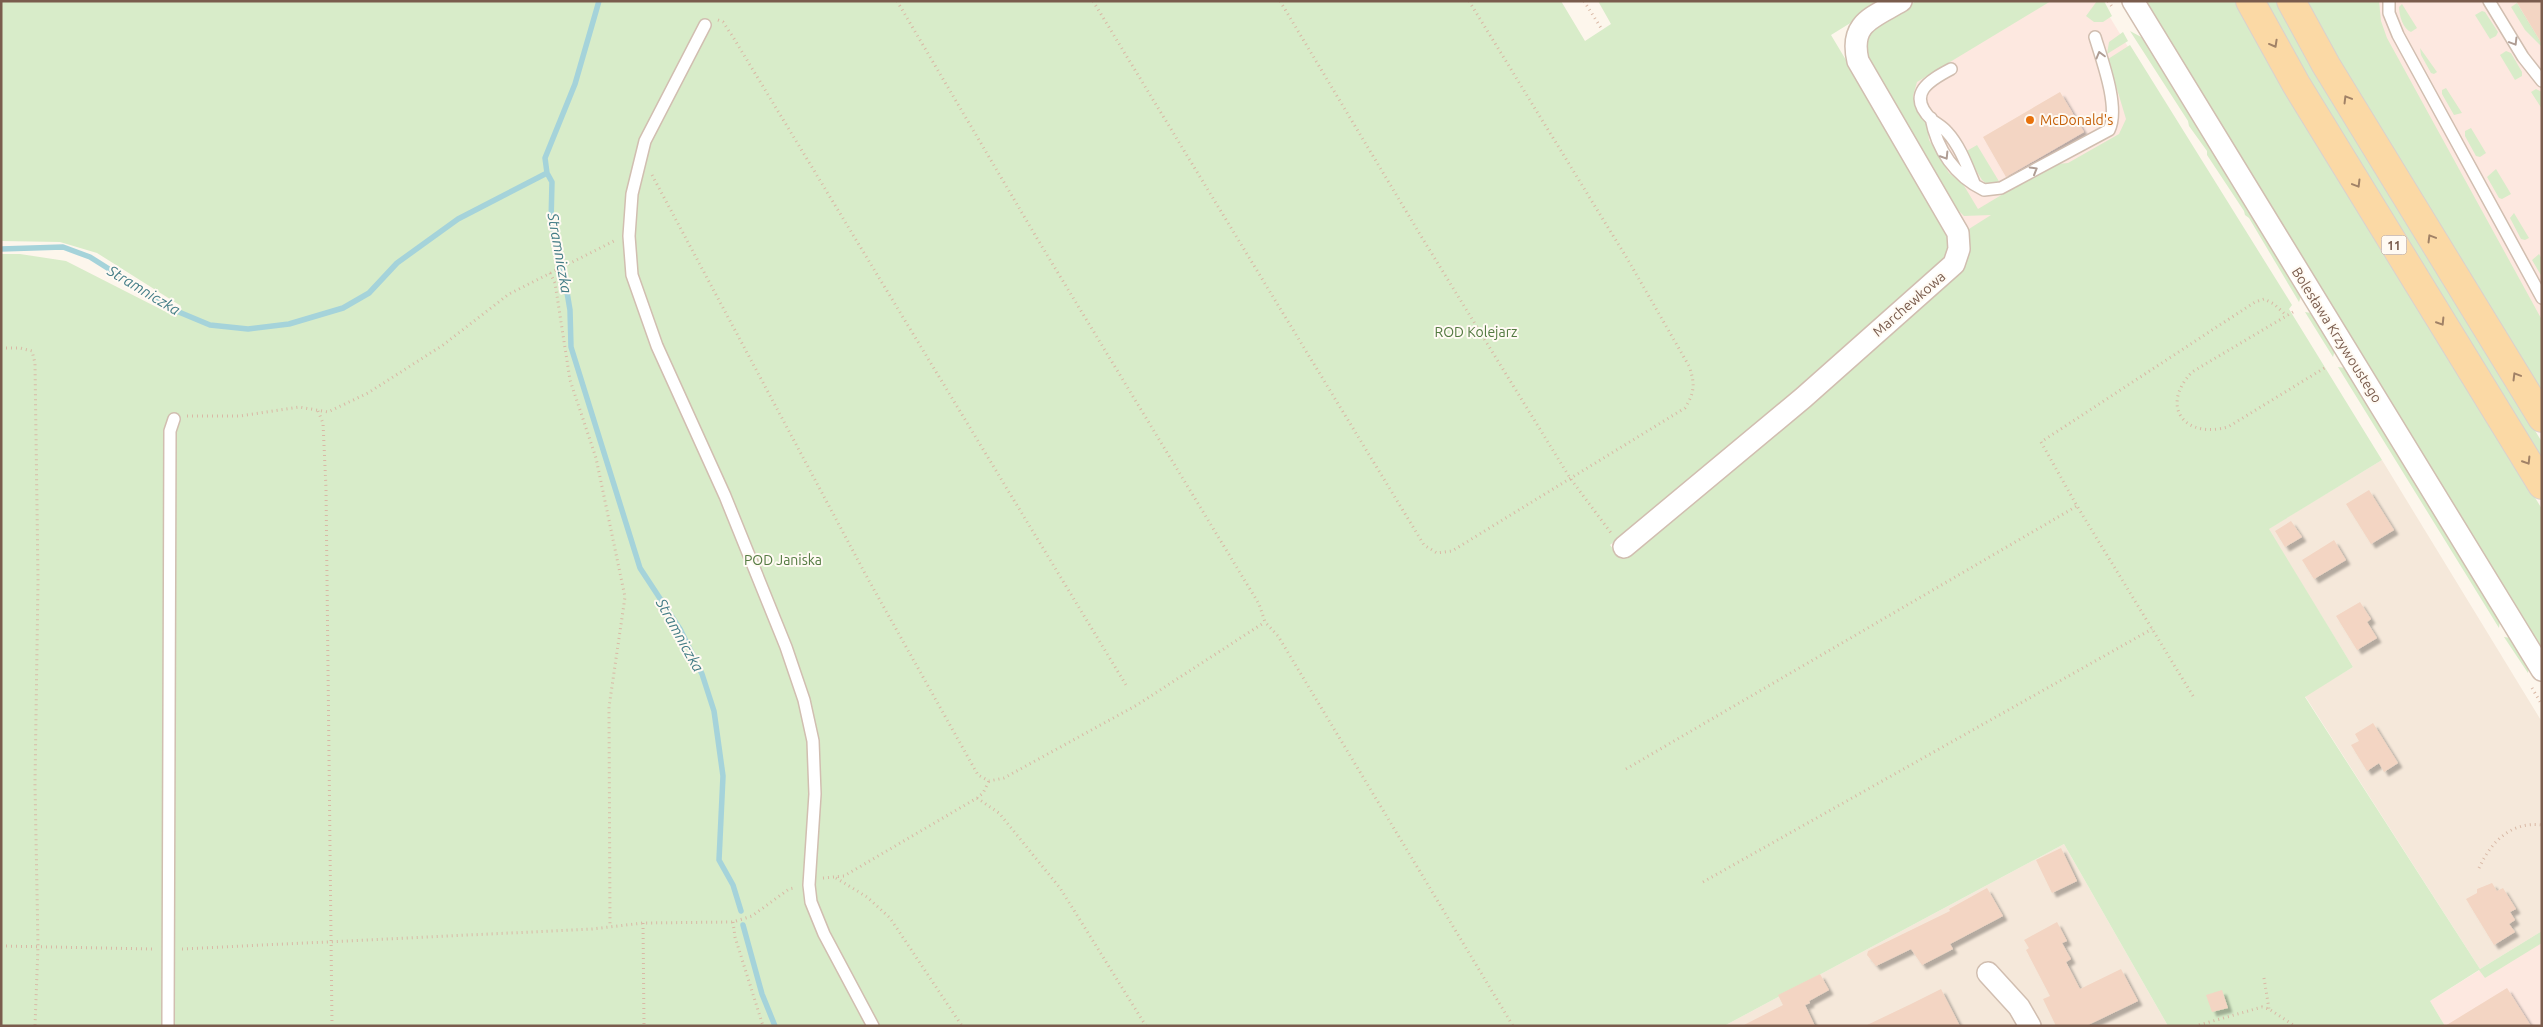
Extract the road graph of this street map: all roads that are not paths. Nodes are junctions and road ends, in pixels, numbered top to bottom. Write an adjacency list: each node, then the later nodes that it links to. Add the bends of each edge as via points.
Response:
1 (1900, 1): 15 (street, Marchewkowa, via 1866,22 1858,32 1855,46 1858,61 1958,233 1959,249 1954,264 1803,398)
2 (2133, 1): 16 (street, Bolesława Krzywoustego)
3 (2250, 1): 14 (main road, 11, one-way to 14, via 2301,92)
4 (2291, 1): 12 (main road, 11, one-way to 4, via 2326,65)
5 (2389, 1): 11 (lane, via 2389,12 2398,35)
6 (2490, 1): 10 (lane, one-way to 10, via 2523,57)
7 (705, 25): 19 (lane, via 651,128 639,166 632,194 629,236 632,275 657,346 725,496 804,700 813,742 815,794 810,902)
8 (2096, 37): 9 (lane, one-way to 8, via 1926,83 1922,90 1921,100 1931,118 1934,139 1952,167 1984,190 2001,188 2109,130 2112,118 2110,99)
9 (1951, 69)
10 (2542, 81)
11 (2542, 298)
12 (2542, 418)
13 (174, 420): 18 (lane, via 170,431)
14 (2542, 485)
15 (1624, 548)
16 (2542, 670)
17 (1988, 973): 20 (street, via 2019,1007)
18 (168, 1026)
19 (874, 1026)
20 (2030, 1026)

